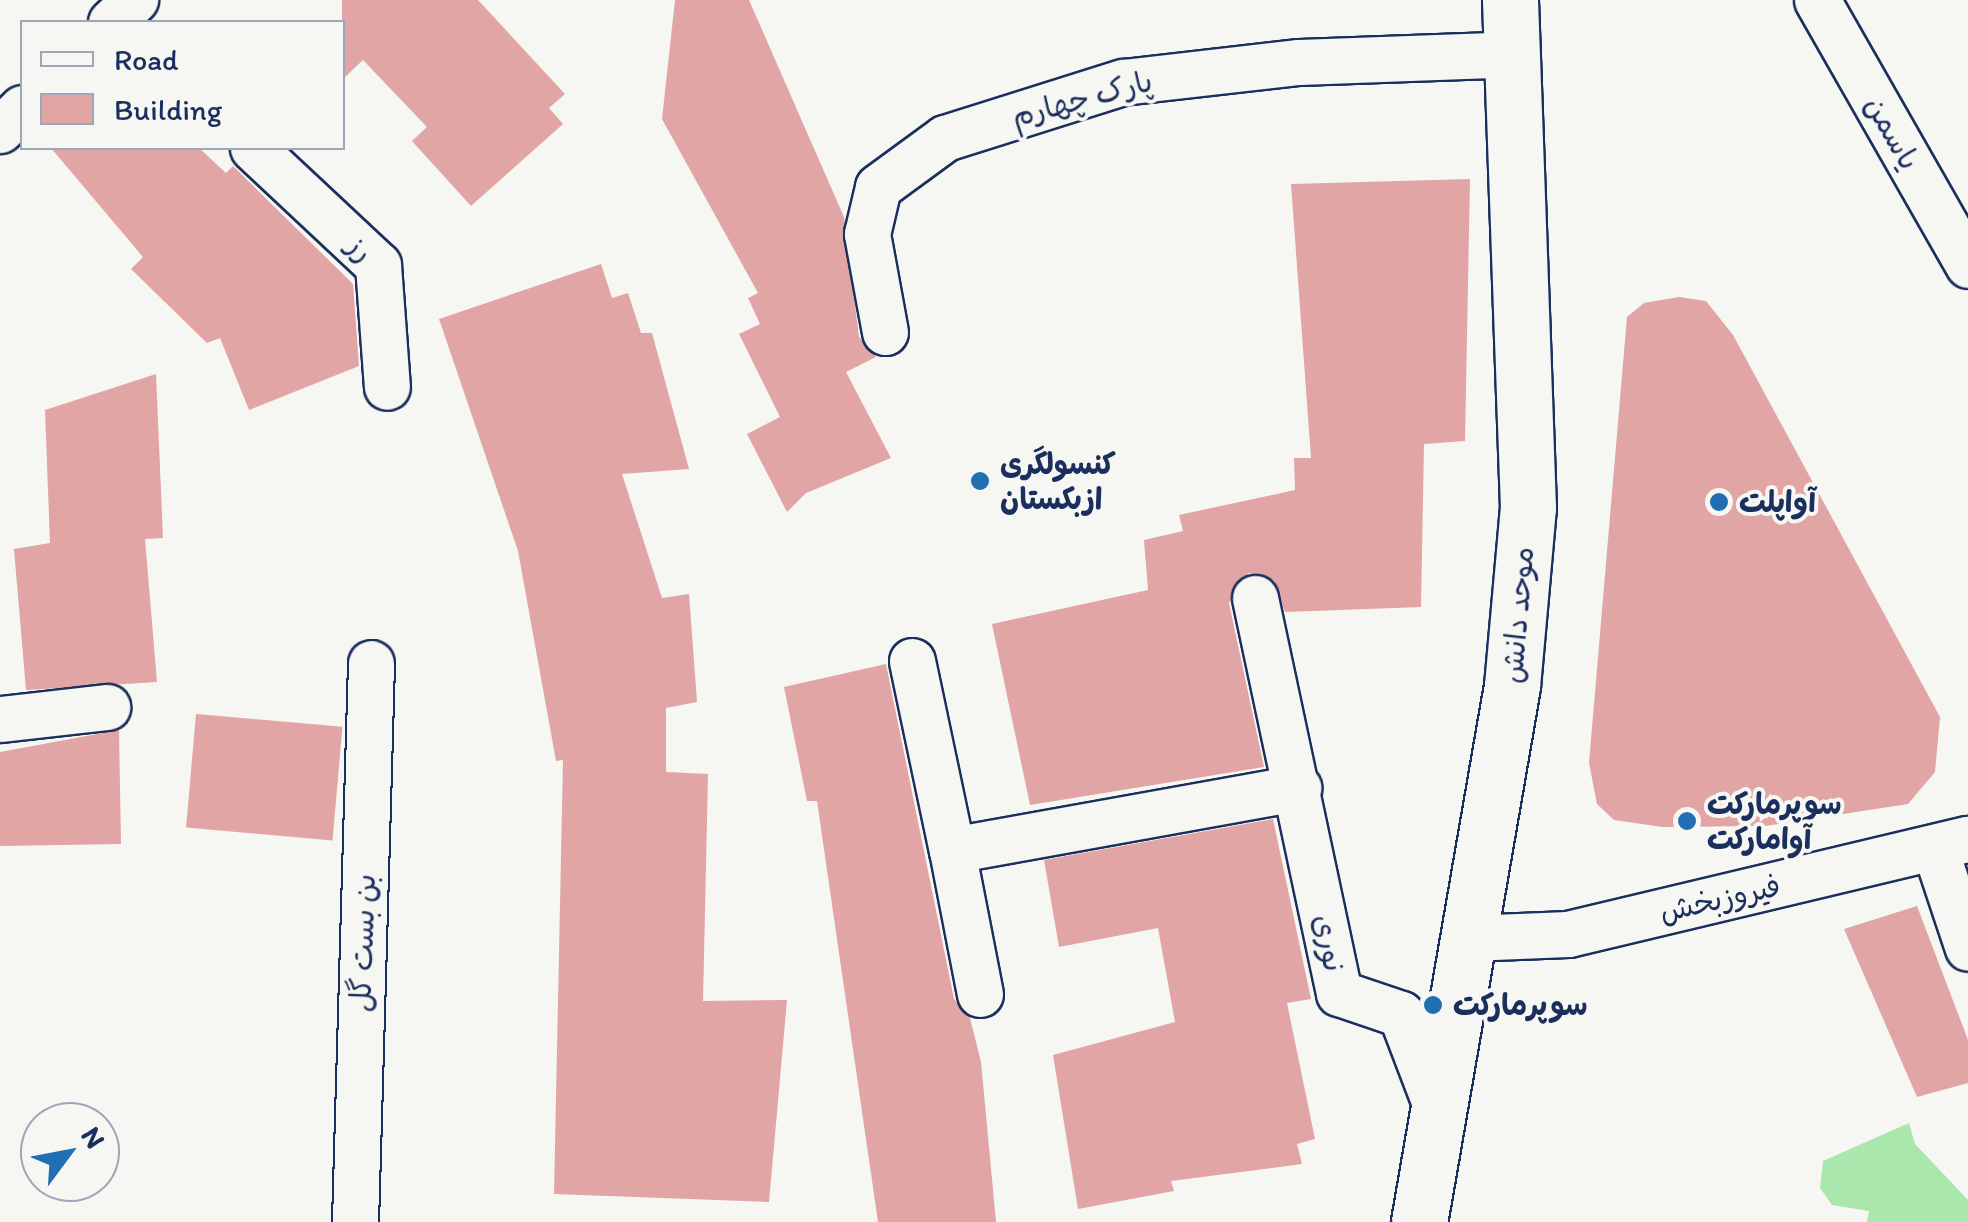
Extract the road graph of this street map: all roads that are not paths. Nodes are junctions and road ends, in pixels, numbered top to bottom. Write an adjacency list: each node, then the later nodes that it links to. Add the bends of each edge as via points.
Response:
1 (1510, 0): 3 (main road, موحد دانش)
2 (1817, 0): 7 (street, یاسمن)
3 (1514, 54): 8 (street, پارک چهارم, via 1299,62 1123,82 945,138 878,187 867,234); 18 (main road, موحد دانش, via 1528,508 1512,686)
4 (20, 110): 5 (street)
5 (0, 130)
6 (256, 150): 9 (street, رز, via 378,265)
7 (1968, 266)
8 (885, 332)
9 (387, 387)
10 (1254, 598): 15 (street, نوری)
11 (912, 660): 17 (street)
12 (371, 663): 22 (street, بن بست گل)
13 (107, 707): 14 (street)
14 (0, 719)
15 (1298, 788): 17 (street); 21 (street, نوری, via 1339,993 1401,1014)
16 (1952, 844): 18 (street, فیروزبخش, via 1568,934); 19 (street)
17 (952, 850): 20 (street)
18 (1469, 938): 21 (main road, موحد دانش)
19 (1968, 948)
20 (980, 994)
21 (1438, 1109): 23 (main road, موحد دانش)
22 (354, 1222)
23 (1418, 1222)

